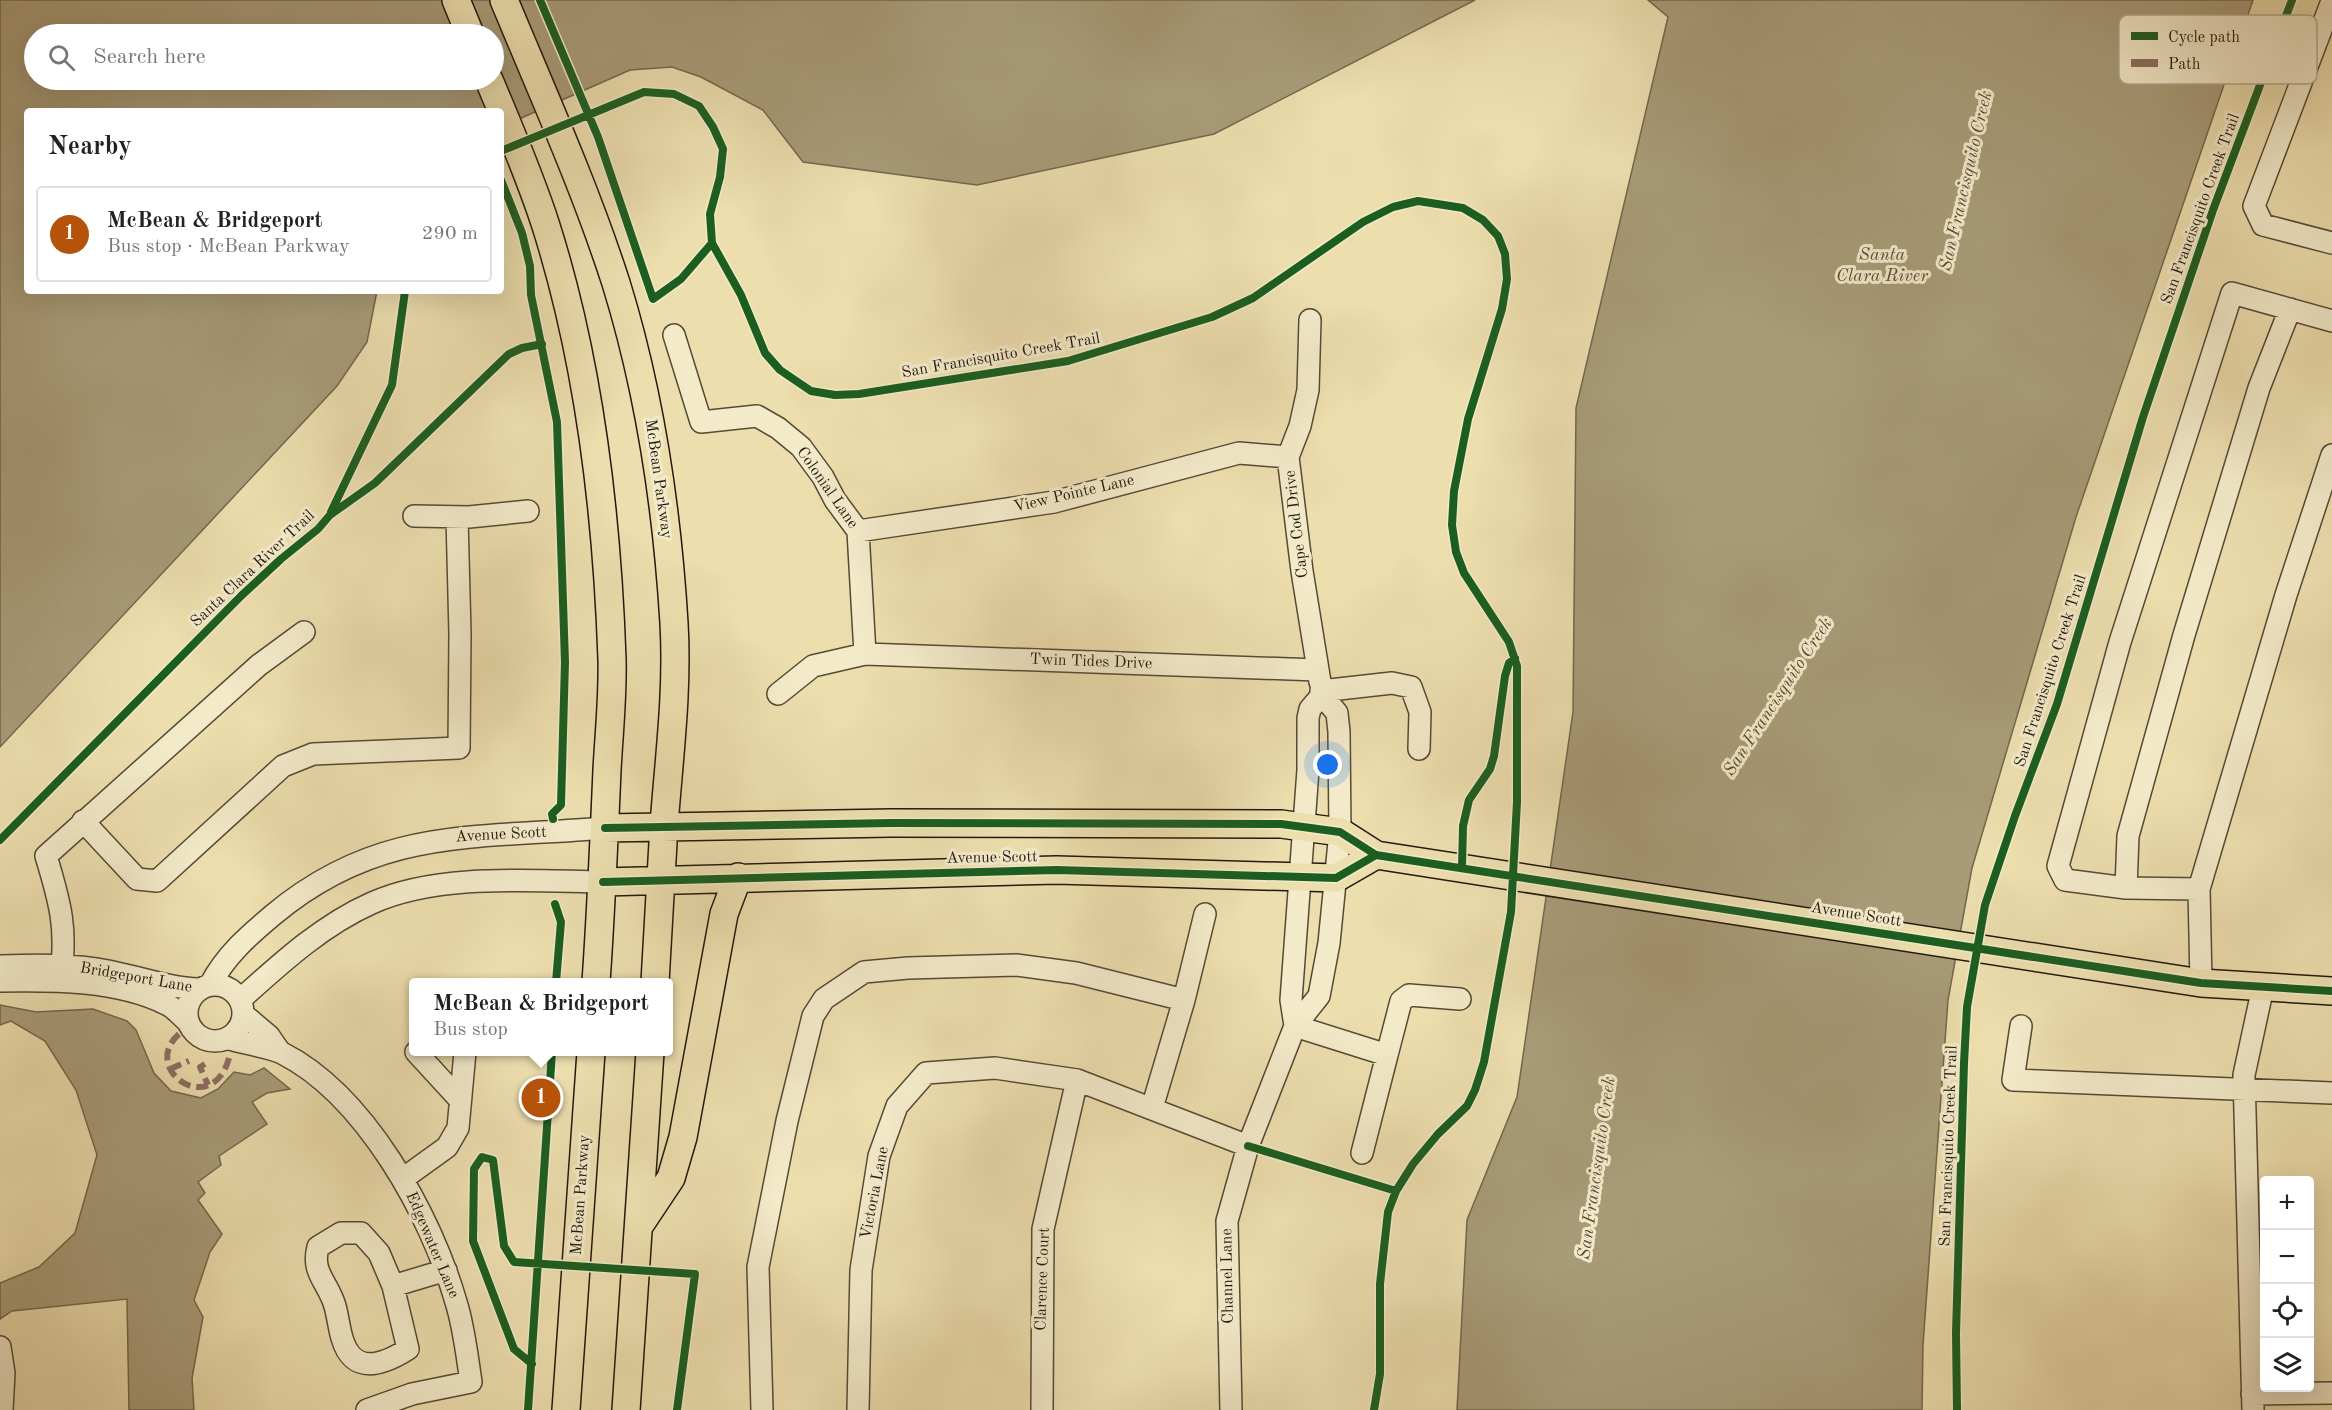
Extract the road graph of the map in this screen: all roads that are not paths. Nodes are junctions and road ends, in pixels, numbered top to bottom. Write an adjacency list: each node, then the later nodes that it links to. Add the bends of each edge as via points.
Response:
1 (456, 0): 5 (main road)
2 (504, 0): 29 (main road, McBean Parkway, via 590,206 639,368 655,452 674,624 672,750)
3 (2332, 1): 4 (street)
4 (2327, 22): 6 (street)
5 (466, 24)
6 (2317, 47)
7 (2302, 84): 11 (street, via 2254,206 2263,225)
8 (493, 90): 9 (main road)
9 (501, 108)
10 (504, 116): 31 (main road, via 546,227 588,399 603,517 612,662)
11 (2332, 243)
12 (2290, 309): 14 (street); 39 (street, via 2259,388 2184,635 2128,836); 39 (street, via 2232,293 2120,642 2058,866 2065,880)
13 (1310, 320): 17 (street, Cape Cod Drive, via 1308,390)
14 (2332, 321)
15 (674, 335): 21 (street, Colonial Lane, via 701,422 757,416 778,428 801,447)
16 (2332, 455): 40 (street)
17 (1288, 457): 21 (street, View Pointe Lane, via 1239,453 1054,502); 24 (street, Cape Cod Drive)
18 (528, 512): 20 (street)
19 (414, 516): 20 (street)
20 (457, 517): 28 (street, via 459,748 313,754 283,766 157,881 137,879)
21 (858, 531): 23 (street, Colonial Lane)
22 (304, 632): 28 (street, via 259,665)
23 (865, 654): 24 (street, Twin Tides Drive); 26 (street, Twin Tides Drive, via 813,666)
24 (1317, 670): 25 (street, Cape Cod Drive)
25 (1322, 693): 27 (street, via 1392,683 1411,687 1420,712); 30 (street, via 1308,718); 32 (street, Cape Cod Drive, via 1338,717)
26 (778, 694)
27 (1419, 749)
28 (83, 821): 43 (street, via 46,856 62,908)
29 (664, 826): 30 (main road, Avenue Scott, via 1064,822); 31 (main road, Avenue Scott); 37 (main road, McBean Parkway)
30 (1304, 827): 32 (main road, Avenue Scott); 34 (street)
31 (605, 828): 38 (main road); 48 (street, Avenue Scott, via 450,838 407,845 360,860 306,889 281,908 231,952)
32 (1340, 832): 33 (main road, Avenue Scott); 36 (street, Cape Cod Drive)
33 (1376, 855): 36 (main road); 47 (main road, Avenue Scott)
34 (1301, 876): 35 (main road, Avenue Scott, via 1057,870); 36 (main road, Avenue Scott); 55 (street, via 1291,1000)
35 (738, 877): 37 (main road, Avenue Scott); 72 (main road, via 724,914 683,1137 671,1178)
36 (1336, 878): 55 (street, Cape Cod Drive, via 1319,996)
37 (662, 879): 38 (main road, Avenue Scott); 45 (main road, McBean Parkway)
38 (603, 882): 44 (main road); 53 (street, Avenue Scott, via 455,885 395,895 351,914 316,936 283,961)
39 (2126, 888): 40 (street)
40 (2199, 889): 47 (street)
41 (1205, 914): 52 (street)
42 (0, 966): 43 (street, Bridgeport Lane)
43 (61, 972): 46 (street, Bridgeport Lane); 48 (street, Bridgeport Lane, via 107,971 174,988); 54 (street, Bridgeport Lane, via 168,1004)
44 (596, 978)
45 (655, 978)
46 (0, 981)
47 (2201, 983): 49 (main road, Avenue Scott)
48 (205, 987): 53 (street, via 228,988); 54 (street, via 188,1004)
49 (2263, 987): 50 (main road, Avenue Scott); 65 (street)
50 (2332, 991)
51 (1460, 999): 59 (street, via 1409,994 1401,1001)
52 (1184, 1000): 68 (street); 82 (street, via 1076,973 1016,965 864,972 824,999 813,1016 787,1121 758,1268)
53 (242, 1007): 57 (street, via 238,1030); 58 (street, Edgewater Lane)
54 (188, 1022): 57 (street, via 206,1040)
55 (1294, 1026): 59 (street); 69 (street, Channel Lane)
56 (2021, 1026): 65 (street, via 2013,1080)
57 (229, 1039): 58 (street, Edgewater Lane)
58 (280, 1052): 71 (street, Edgewater Lane, via 323,1083 357,1116)
59 (1387, 1055): 70 (street)
60 (420, 1056): 67 (street)
61 (465, 1056): 67 (street)
62 (591, 1056): 80 (main road, McBean Parkway)
63 (650, 1056): 72 (main road)
64 (1077, 1080): 68 (street, Victoria Lane); 83 (street, Victoria Lane, via 994,1068 926,1073 897,1106 879,1156 861,1270); 84 (street, Clarence Court, via 1043,1229)
65 (2244, 1090): 66 (street); 77 (street)
66 (2332, 1093)
67 (460, 1100): 71 (street, via 458,1128 447,1147)
68 (1152, 1108): 69 (street, Victoria Lane)
69 (1248, 1146): 85 (street, Channel Lane, via 1227,1221)
70 (1362, 1153)
71 (404, 1178): 73 (street, Edgewater Lane)
72 (639, 1226): 81 (main road)
73 (446, 1270): 74 (street); 79 (street, Edgewater Lane, via 457,1305 471,1382 412,1394)
74 (393, 1286): 74 (street, via 379,1253 361,1233 341,1233 318,1246 314,1262 335,1305 342,1339 348,1354 362,1362 373,1365 408,1349)
75 (0, 1347): 78 (street)
76 (2332, 1393): 77 (street)
77 (2253, 1402)
78 (3, 1410)
79 (367, 1410)
80 (566, 1410)
81 (626, 1410)
82 (762, 1410)
83 (858, 1410)
84 (1042, 1410)
85 (1231, 1410)

